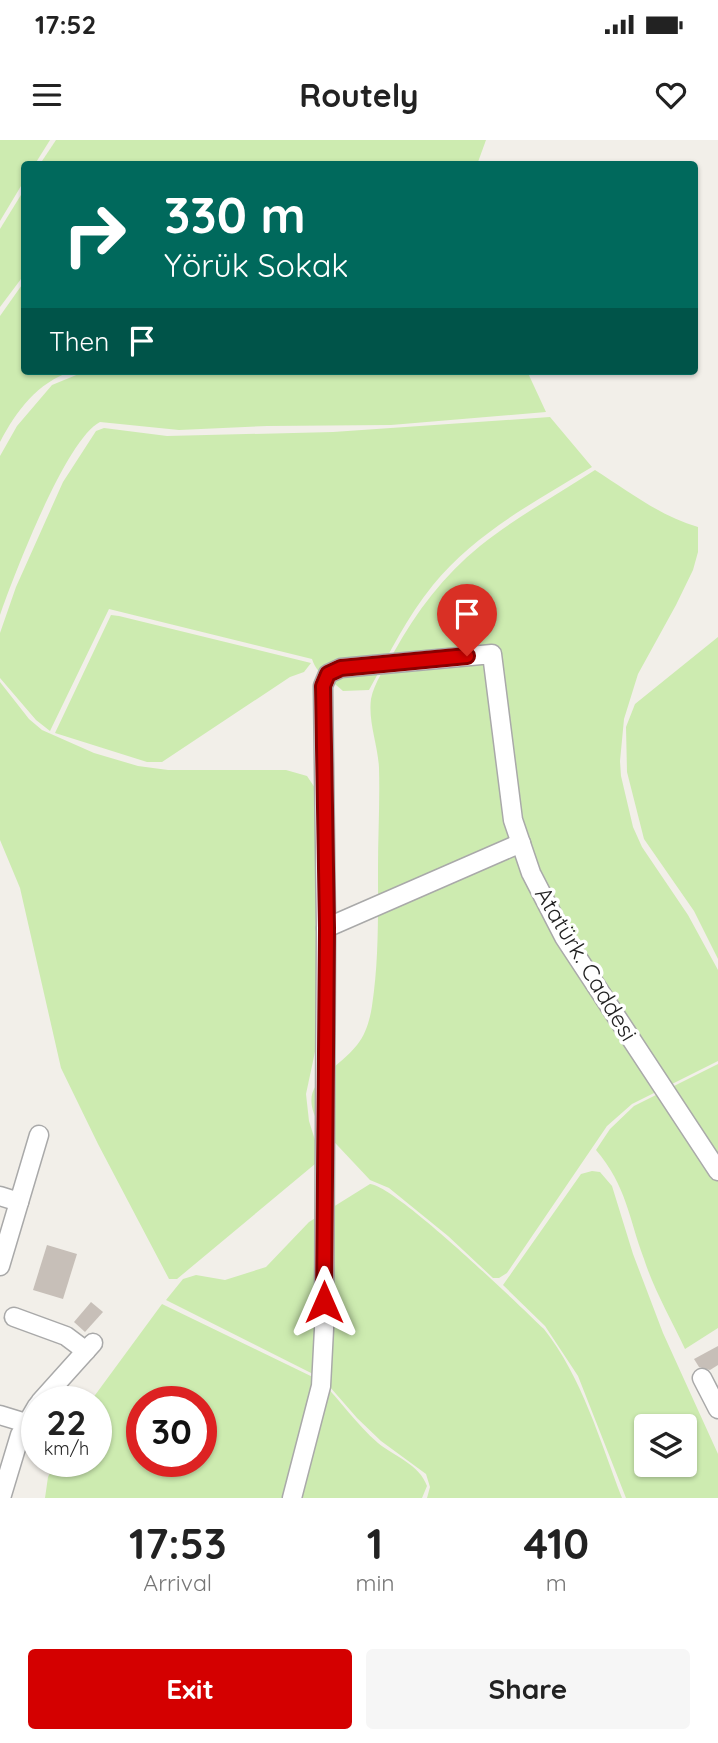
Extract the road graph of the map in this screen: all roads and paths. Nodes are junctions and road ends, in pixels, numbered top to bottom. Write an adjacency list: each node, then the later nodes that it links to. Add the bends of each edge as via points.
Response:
1 (521, 843): 2 (street); 2 (street, Atatürk. Caddesi, via 513,820 492,654 341,668 328,674 323,686); 4 (street, Atatürk. Caddesi, via 564,937)
2 (327, 928): 16 (street, via 323,1358 321,1386)
3 (39, 1135): 6 (street)
4 (718, 1171)
5 (0, 1196): 6 (street)
6 (19, 1202): 7 (street)
7 (0, 1266)
8 (14, 1317): 10 (street, via 89,1347)
9 (702, 1378): 11 (street)
10 (54, 1386)
11 (718, 1409)
12 (0, 1415): 13 (street)
13 (21, 1421)
14 (21, 1438): 15 (street)
15 (1, 1498)
16 (292, 1498)

